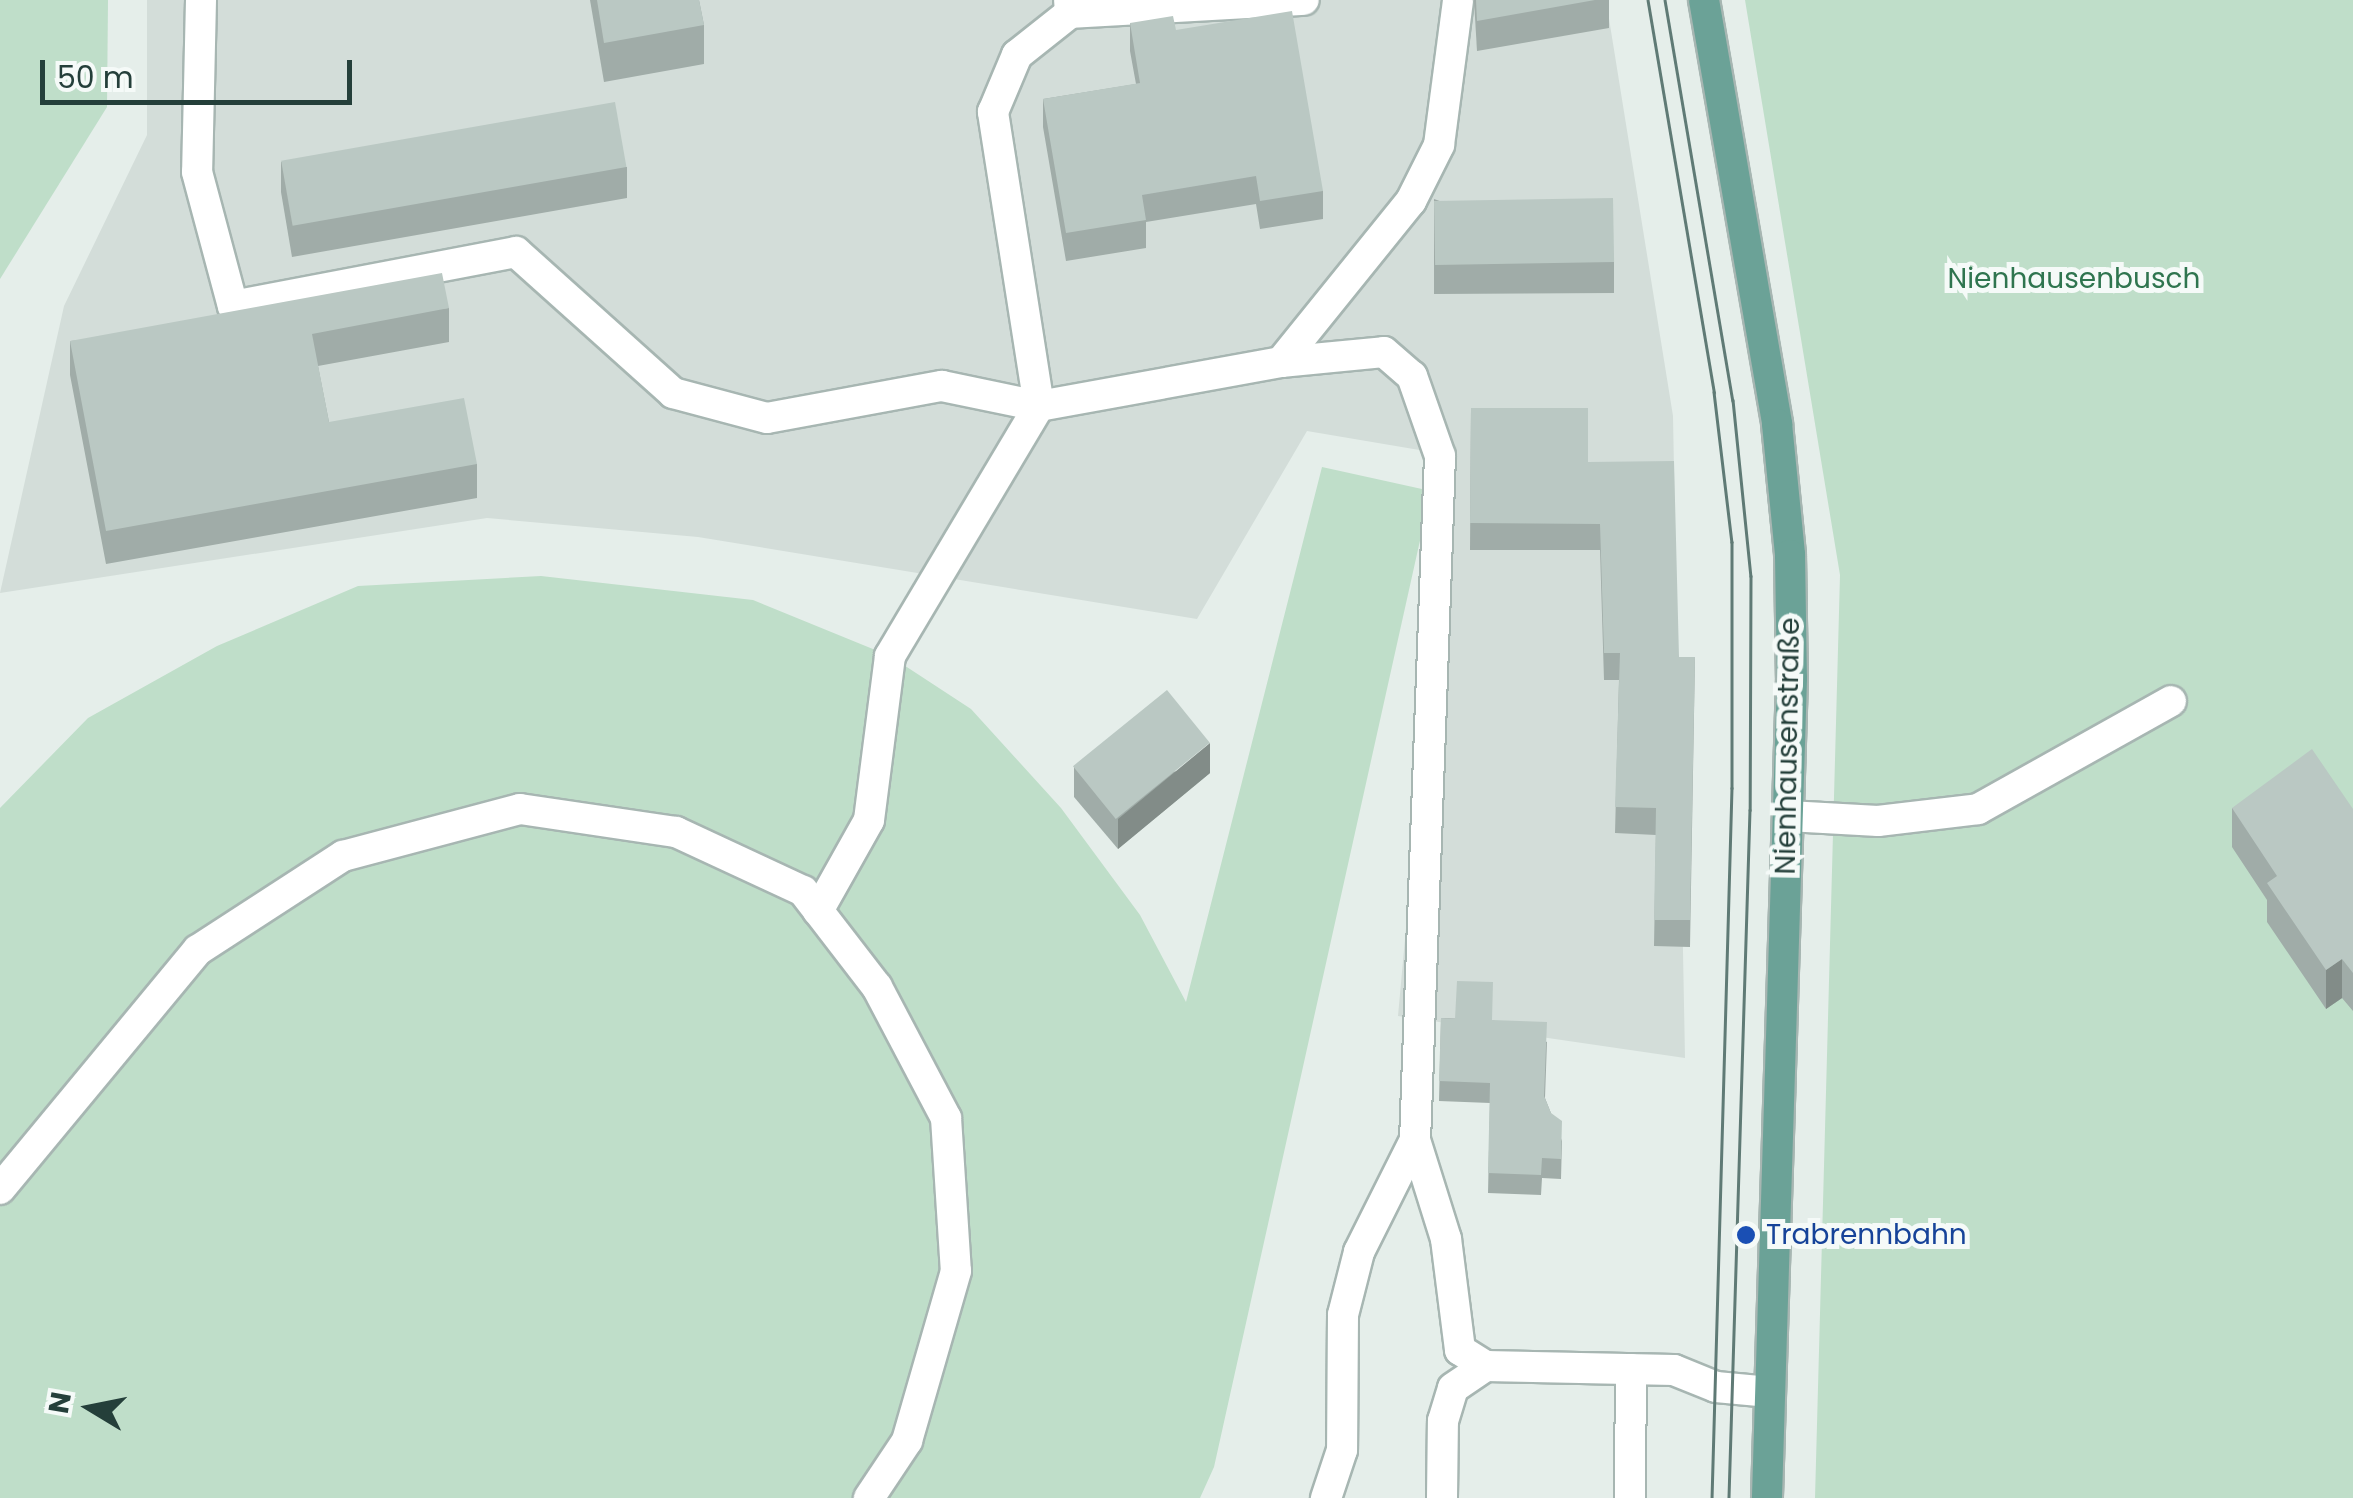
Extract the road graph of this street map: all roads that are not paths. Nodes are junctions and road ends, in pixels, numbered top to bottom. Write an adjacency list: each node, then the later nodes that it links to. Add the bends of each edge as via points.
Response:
1 (201, 0): 7 (lane, via 197,172 233,306 516,252 674,393 767,418 942,386)
2 (1304, 0): 5 (lane)
3 (1458, 0): 6 (lane, via 1439,145 1411,201)
4 (1704, 0): 9 (main road, Nienhausenstraße, via 1778,424 1790,555)
5 (1070, 7): 7 (lane, via 1017,55 994,112)
6 (1281, 362): 7 (lane); 11 (lane, via 1384,352 1412,376 1440,456)
7 (1039, 406): 10 (lane, via 890,656 869,820)
8 (2170, 700): 9 (lane, via 1978,809 1878,821)
9 (1788, 816): 15 (main road, Nienhausenstraße)
10 (818, 910): 12 (lane, via 803,891 676,832 520,810 343,856 198,950); 16 (lane, via 878,987 946,1118 956,1271 907,1441)
11 (1415, 1140): 13 (lane, via 1446,1239 1460,1350); 17 (lane, via 1359,1252 1343,1314 1342,1450)
12 (0, 1189)
13 (1486, 1366): 14 (lane); 18 (lane, via 1453,1388 1443,1421)
14 (1632, 1369): 15 (lane, via 1674,1370 1716,1387); 19 (lane)
15 (1770, 1392): 20 (main road, Nienhausenstraße)
16 (869, 1498)
17 (1326, 1498)
18 (1442, 1498)
19 (1630, 1498)
20 (1767, 1498)

